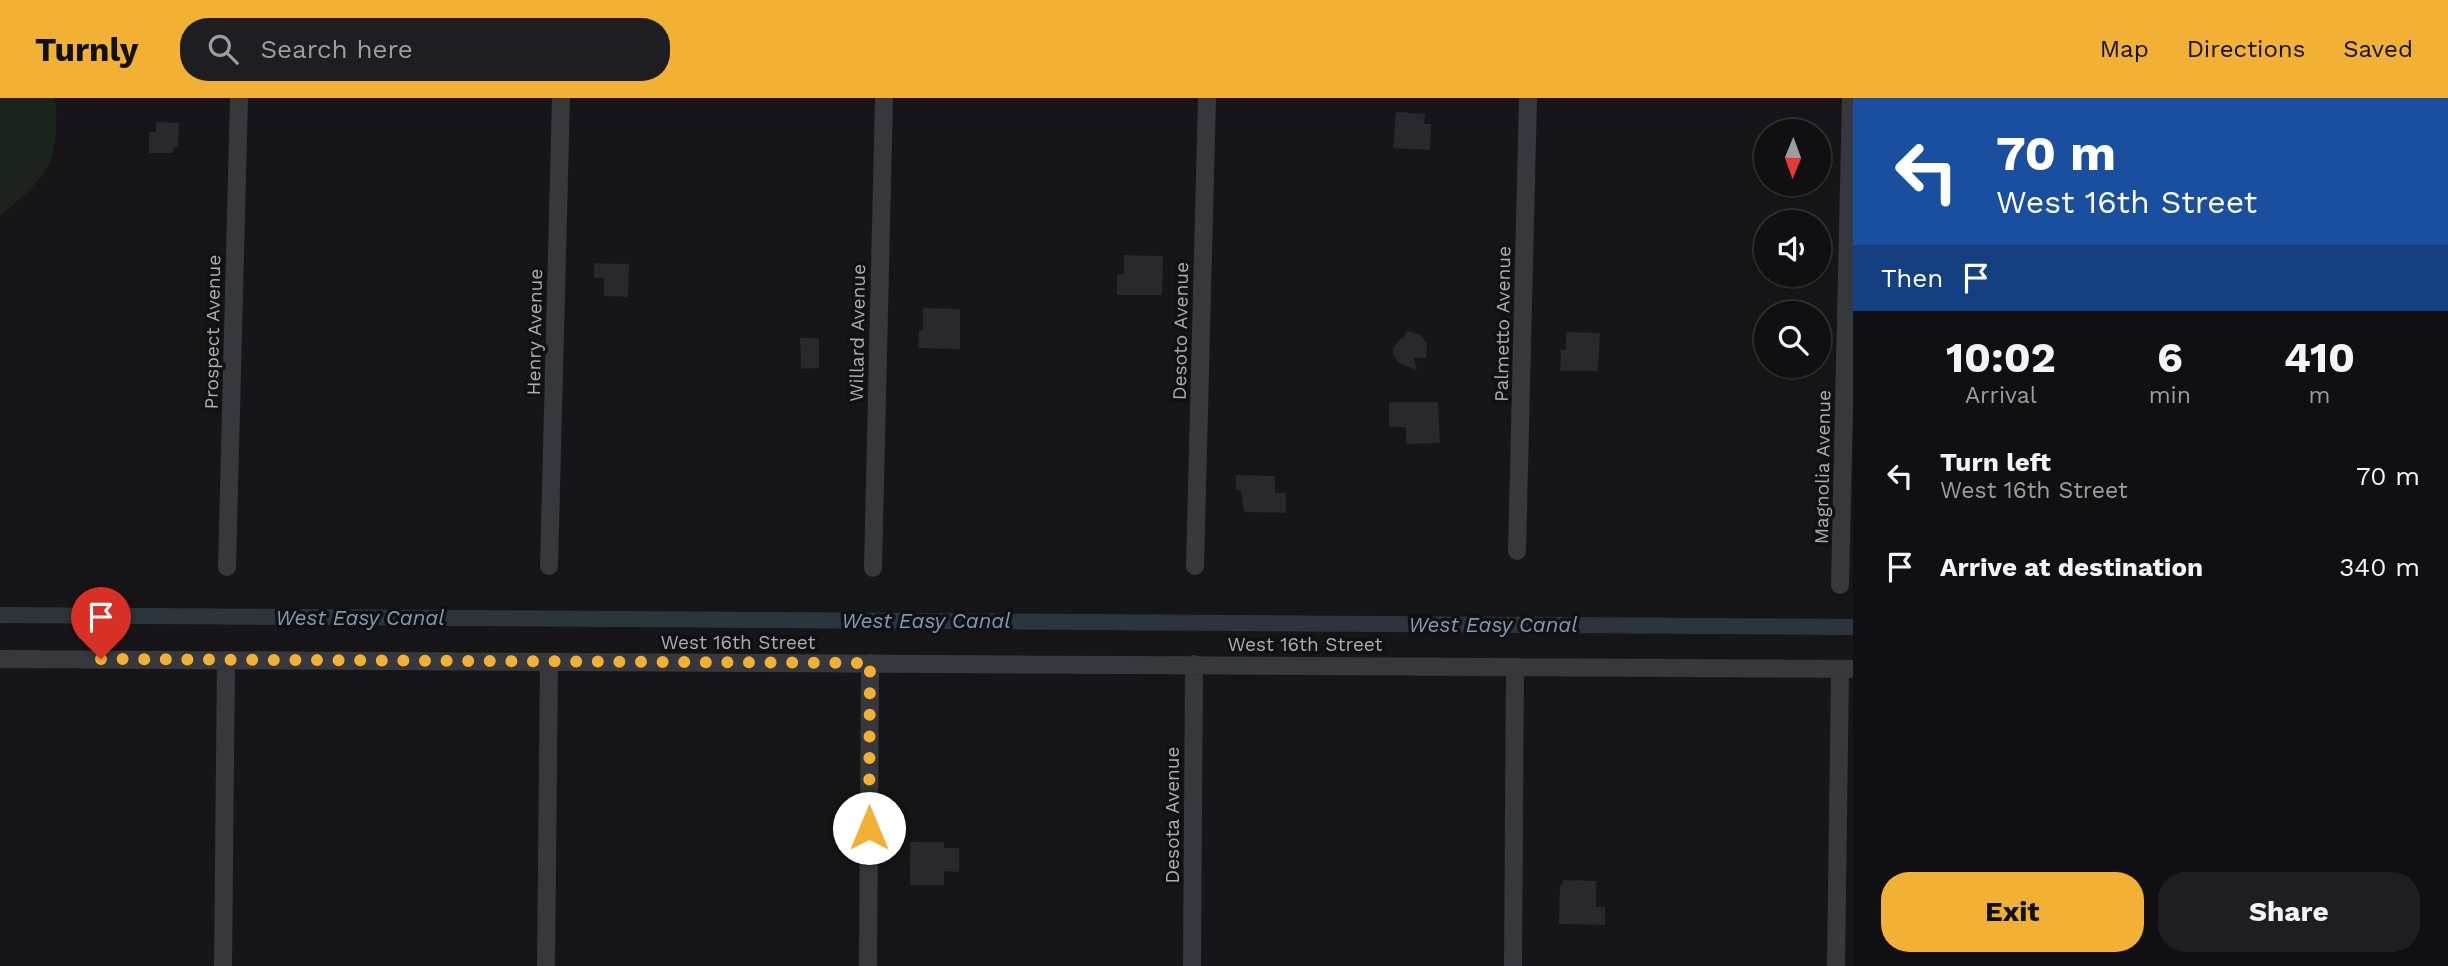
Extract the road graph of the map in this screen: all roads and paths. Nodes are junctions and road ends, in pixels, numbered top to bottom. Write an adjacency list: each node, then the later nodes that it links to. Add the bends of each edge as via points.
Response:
1 (239, 98): 10 (street, Prospect Avenue)
2 (561, 98): 8 (street, Henry Avenue)
3 (884, 98): 11 (street, Willard Avenue)
4 (1207, 98): 9 (street, Desoto Avenue)
5 (1528, 98): 7 (street, Palmetto Avenue)
6 (1852, 98): 12 (street, Magnolia Avenue)
7 (1517, 551)
8 (549, 566)
9 (1195, 566)
10 (227, 567)
11 (873, 568)
12 (1840, 585)
13 (0, 659): 14 (street, West 16th Street)
14 (226, 660): 15 (street, West 16th Street); 20 (street)
15 (549, 662): 16 (street, West 16th Street); 21 (street)
16 (870, 663): 17 (street, West 16th Street); 22 (street)
17 (1194, 664): 18 (street, West 16th Street); 23 (street, Desota Avenue)
18 (1515, 667): 19 (street, West 16th Street); 24 (street)
19 (1846, 669): 25 (street)
20 (223, 966)
21 (546, 966)
22 (868, 966)
23 (1192, 966)
24 (1513, 966)
25 (1836, 966)

